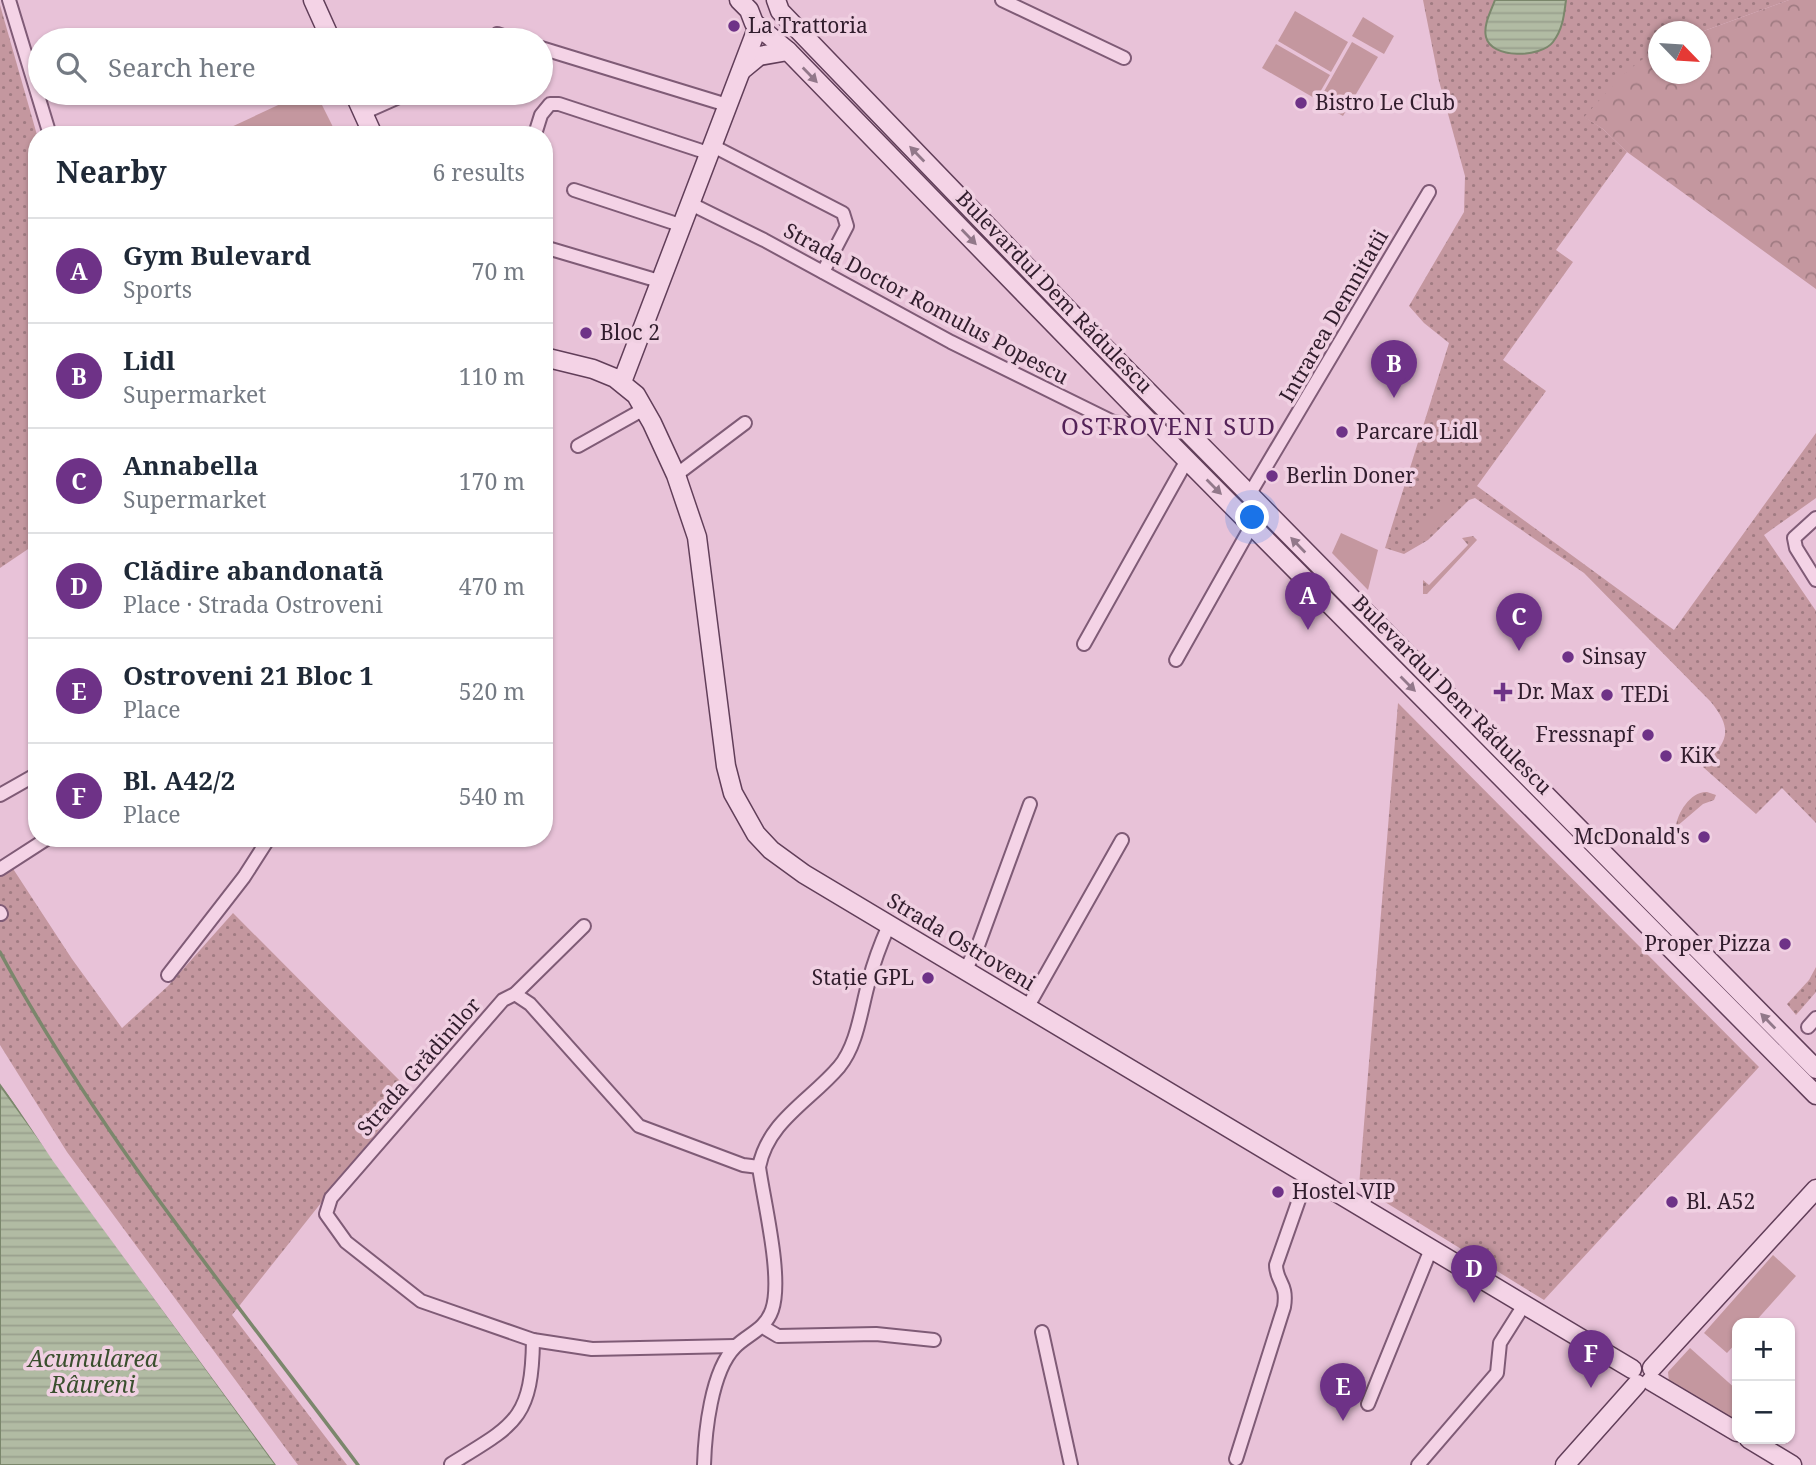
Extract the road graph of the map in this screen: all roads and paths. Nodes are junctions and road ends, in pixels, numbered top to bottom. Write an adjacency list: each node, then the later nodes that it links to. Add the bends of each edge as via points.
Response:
1 (9, 0): 11 (street)
2 (313, 0): 7 (main road)
3 (1002, 0): 10 (street)
4 (747, 3): 6 (main road, Bulevardul Dem Rădulescu, via 751,19)
5 (778, 4): 6 (main road, Bulevardul Dem Rădulescu, via 772,25); 39 (main road, Bulevardul Dem Rădulescu, one-way to 5)
6 (760, 26): 8 (main road, Bulevardul Dem Rădulescu); 12 (main road)
7 (326, 28)
8 (788, 51): 12 (main road, via 759,56); 34 (main road, Bulevardul Dem Rădulescu, one-way to 34)
9 (553, 52): 18 (street)
10 (1124, 58)
11 (28, 63)
12 (740, 72): 18 (main road)
13 (553, 104): 23 (street)
14 (41, 105): 20 (street)
15 (359, 105): 19 (main road)
16 (381, 105): 19 (street)
17 (548, 105): 22 (street)
18 (727, 105): 23 (main road)
19 (363, 113): 21 (main road)
20 (47, 126)
21 (369, 126)
22 (538, 126)
23 (709, 149): 26 (main road); 29 (street, via 843,213 847,226)
24 (575, 190): 27 (street)
25 (1429, 192): 39 (street, Intrarea Demnitatii)
26 (689, 204): 27 (main road); 29 (street, Strada Doctor Romulus Popescu)
27 (680, 225): 30 (main road)
28 (553, 250): 30 (street)
29 (823, 272): 34 (street, Strada Doctor Romulus Popescu, via 1113,422 1133,425)
30 (659, 281): 32 (main road)
31 (553, 359): 32 (main road, Strada Ostroveni)
32 (622, 382): 33 (main road, Strada Ostroveni)
33 (645, 408): 36 (street); 38 (main road, Strada Ostroveni)
34 (1149, 421): 37 (main road, Bulevardul Dem Rădulescu)
35 (745, 423): 38 (street)
36 (578, 446)
37 (1187, 460): 41 (main road, Bulevardul Dem Rădulescu, one-way to 41); 43 (street)
38 (676, 475): 54 (main road, Strada Ostroveni, via 697,537 726,766 737,805 756,834 787,863)
39 (1249, 495): 44 (main road, Bulevardul Dem Rădulescu, one-way to 39)
40 (1816, 519): 42 (street, via 1794,538)
41 (1252, 525): 45 (main road, Bulevardul Dem Rădulescu); 46 (street)
42 (1816, 580)
43 (1084, 644)
44 (1396, 645): 45 (main road); 60 (main road, Bulevardul Dem Rădulescu, one-way to 44)
45 (1383, 658): 61 (main road, Bulevardul Dem Rădulescu, one-way to 61)
46 (1176, 660)
47 (28, 779): 48 (street)
48 (0, 795)
49 (1030, 804): 56 (street)
50 (1122, 839): 59 (street)
51 (34, 847): 53 (street)
52 (263, 847): 57 (street)
53 (0, 869)
54 (889, 925): 56 (main road, Strada Ostroveni); 62 (street, via 847,1054 775,1129)
55 (584, 926): 58 (street, Strada Grădinilor)
56 (965, 971): 59 (main road, Strada Ostroveni)
57 (168, 975)
58 (515, 993): 62 (street, via 639,1126); 69 (street, Strada Grădinilor, via 503,1000 331,1198 326,1214 346,1242 421,1301)
59 (1027, 1008): 63 (main road, Strada Ostroveni)
60 (1816, 1069)
61 (1816, 1095)
62 (759, 1167): 67 (street, via 775,1276 773,1307)
63 (1308, 1174): 65 (main road, Strada Ostroveni); 76 (street, via 1276,1265 1286,1289 1284,1307)
64 (1816, 1189): 72 (main road)
65 (1431, 1249): 66 (main road, Strada Ostroveni); 73 (street)
66 (1524, 1305): 72 (main road, Strada Ostroveni); 80 (street, via 1500,1343 1497,1373)
67 (763, 1327): 70 (street, via 778,1336 876,1334); 71 (street)
68 (1042, 1332): 79 (street)
69 (533, 1340): 71 (street, via 592,1349); 77 (street, via 530,1391 518,1416)
70 (934, 1340)
71 (735, 1346): 78 (street, via 707,1417)
72 (1643, 1375): 74 (main road, Strada Ostroveni); 81 (main road)
73 (1368, 1404)
74 (1732, 1429)
75 (1757, 1444): 82 (main road)
76 (1236, 1459)
77 (451, 1464)
78 (705, 1464)
79 (1071, 1465)
80 (1418, 1465)
81 (1565, 1465)
82 (1792, 1465)

